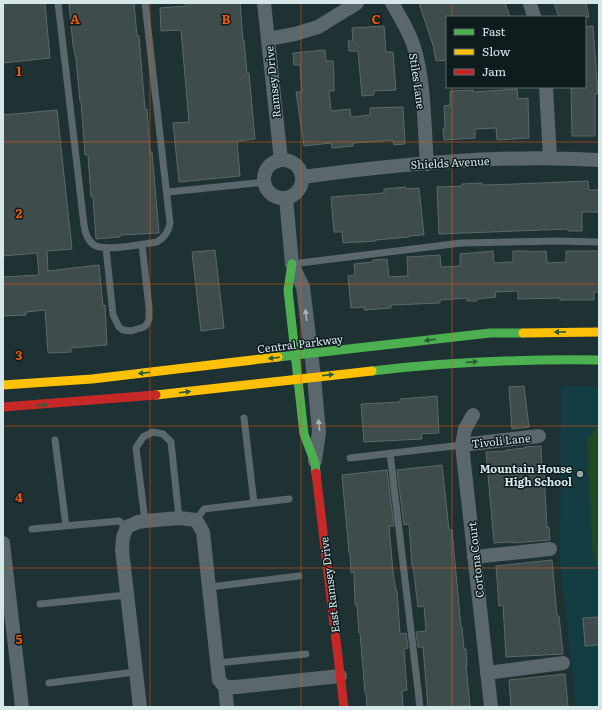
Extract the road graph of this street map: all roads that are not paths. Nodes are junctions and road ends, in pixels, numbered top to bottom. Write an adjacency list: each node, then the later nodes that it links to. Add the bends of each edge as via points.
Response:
1 (58, 3): 20 (lane, via 85,232 95,245)
2 (145, 3): 16 (lane)
3 (264, 3): 8 (street, Ramsey Drive)
4 (357, 3): 8 (street, via 318,27)
5 (392, 3): 13 (street, Stiles Lane, via 414,48 421,89)
6 (530, 3): 7 (street)
7 (534, 16)
8 (268, 39): 11 (street, Ramsey Drive)
9 (546, 88): 10 (street)
10 (550, 158): 12 (street, Shields Avenue); 13 (street, Shields Avenue)
11 (281, 160): 14 (street, via 292,162); 15 (street, via 266,170)
12 (599, 160)
13 (427, 164): 14 (street, Shields Avenue, via 377,167)
14 (302, 177): 17 (street, via 300,188)
15 (264, 182): 16 (lane); 17 (street, via 274,196)
16 (168, 192): 19 (lane, via 169,229 157,242)
17 (286, 198): 21 (street)
18 (599, 242): 21 (lane, via 461,243)
19 (142, 244): 20 (lane); 20 (lane, via 149,319 144,327 131,331 119,327 113,315)
20 (106, 248)
21 (292, 264): 23 (street, East Ramsey Drive, one-way to 21, via 303,287); 24 (main road, East Ramsey Drive, via 288,290)
22 (599, 332): 23 (main road, Central Parkway, one-way to 23, via 490,333)
23 (311, 354): 24 (main road, Central Parkway); 26 (street, East Ramsey Drive)
24 (295, 356): 27 (main road, East Ramsey Drive); 28 (main road, Central Parkway, one-way to 28, via 92,379)
25 (599, 360): 26 (main road, one-way to 25, via 481,361)
26 (314, 377): 27 (main road); 37 (street, East Ramsey Drive, one-way to 26, via 319,432)
27 (298, 379): 29 (main road, one-way to 27, via 140,397); 37 (main road, East Ramsey Drive, via 304,434)
28 (3, 385)
29 (3, 407)
30 (473, 415): 34 (street, Cortona Court, via 465,429)
31 (244, 418): 39 (lane)
32 (539, 436): 34 (street, Tivoli Lane)
33 (55, 440): 43 (lane)
34 (462, 445): 35 (lane); 48 (street, Cortona Court)
35 (390, 453): 36 (lane); 65 (lane)
36 (350, 458)
37 (315, 463): 58 (main road, East Ramsey Drive)
38 (289, 499): 39 (lane)
39 (254, 503): 41 (lane, via 204,509)
40 (179, 518): 41 (street); 42 (street); 42 (lane, via 171,442 163,434 153,432 143,437 136,448)
41 (196, 520): 50 (street, via 203,532)
42 (145, 521): 44 (street)
43 (66, 526): 44 (lane, via 119,521); 45 (lane)
44 (127, 527): 51 (street, via 122,550)
45 (32, 529)
46 (3, 543): 61 (street)
47 (550, 549): 48 (street)
48 (474, 557): 57 (street, Cortona Court)
49 (299, 576): 50 (lane)
50 (210, 587): 54 (street)
51 (127, 595): 52 (lane); 56 (street)
52 (40, 604)
53 (306, 654): 54 (lane)
54 (217, 663): 60 (street, via 219,680)
55 (563, 663): 57 (street)
56 (135, 672): 59 (lane); 62 (street)
57 (487, 672): 66 (street, Cortona Court)
58 (340, 676): 60 (street); 64 (main road, East Ramsey Drive)
59 (49, 683)
60 (225, 687): 63 (street)
61 (22, 707)
62 (140, 707)
63 (227, 707)
64 (344, 707)
65 (420, 707)
66 (491, 707)

